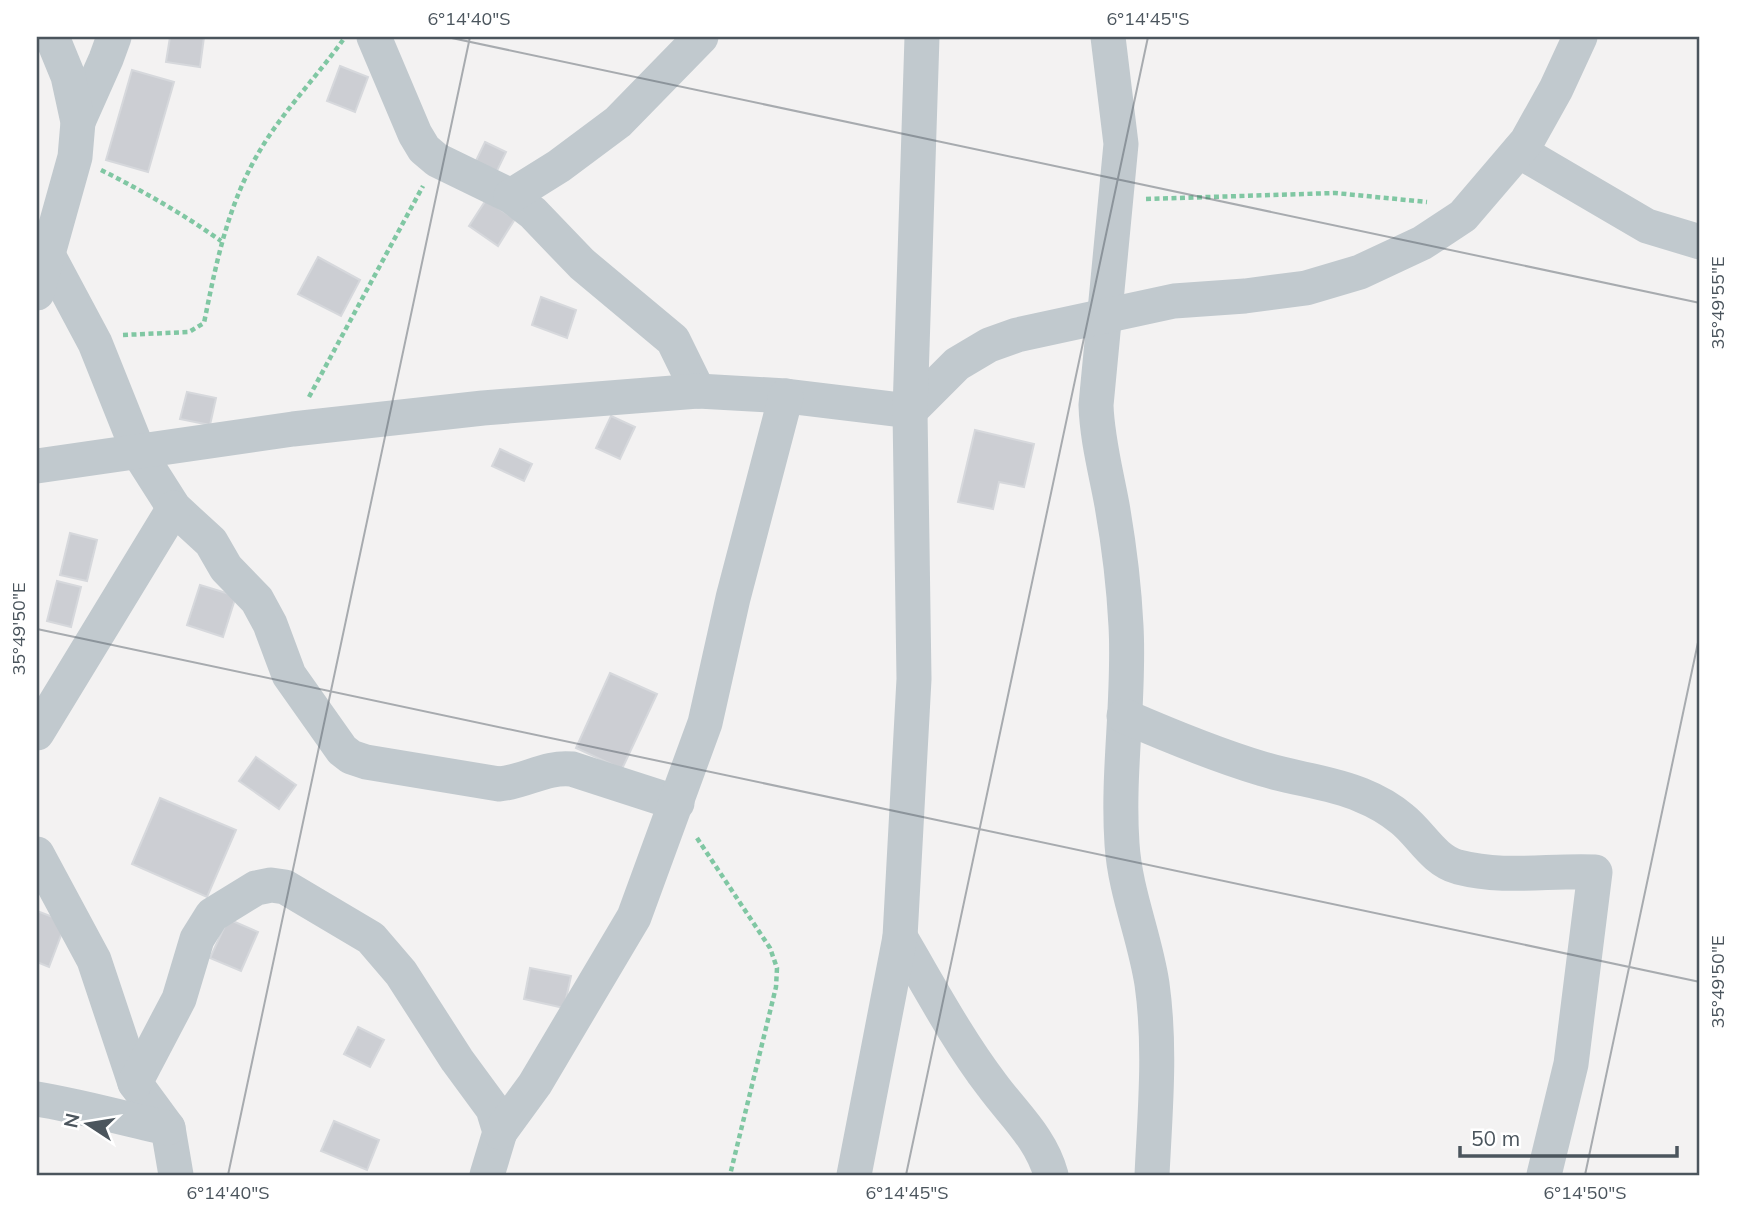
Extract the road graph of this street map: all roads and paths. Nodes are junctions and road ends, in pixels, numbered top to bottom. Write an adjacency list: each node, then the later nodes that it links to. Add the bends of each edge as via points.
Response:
1 (52, 37): 9 (street, via 68,76)
2 (114, 37): 9 (street)
3 (345, 37): 16 (path, via 270,134 236,197)
4 (374, 37): 12 (street, via 415,134)
5 (701, 37): 13 (street, via 611,128)
6 (922, 37): 24 (street)
7 (1108, 37): 14 (street, via 1121,144)
8 (1580, 37): 10 (street)
9 (78, 122): 11 (street)
10 (1519, 151): 15 (street); 17 (street, via 1647,226)
11 (75, 157): 16 (path, via 147,193); 18 (street)
12 (437, 160): 13 (street); 25 (path)
13 (511, 196): 22 (street, via 590,271 673,340)
14 (1117, 201): 15 (path, via 1335,193); 20 (street)
15 (1472, 206): 20 (street, via 1422,243 1334,281 1280,292 1174,301)
16 (221, 241): 21 (path, via 204,323 189,332 125,334)
17 (1700, 242)
18 (48, 255): 19 (street); 21 (street)
19 (37, 293)
20 (1105, 318): 24 (street, via 989,345 957,363); 29 (street, via 1097,428 1123,588)
21 (95, 343): 26 (street)
22 (698, 391): 23 (street); 25 (street)
23 (786, 396): 24 (street); 31 (street, via 705,723)
24 (910, 411): 33 (street, via 914,679)
25 (293, 429): 26 (street)
26 (138, 453): 27 (street); 28 (street)
27 (37, 466)
28 (174, 508): 30 (street); 31 (street, via 211,542 226,568 257,600 289,675 351,757 499,784 558,768 572,769)
29 (1124, 716): 42 (street, via 1122,845 1155,1009); 43 (street, via 1223,756 1380,803 1403,819 1433,852 1456,866 1507,875 1595,872 1571,1064)
30 (37, 733)
31 (677, 803): 37 (street, via 624,936); 39 (path, via 770,948 777,968)
32 (37, 854): 34 (street, via 94,961)
33 (900, 937): 40 (street); 41 (street, via 986,1076 1038,1143)
34 (135, 1083): 36 (street); 37 (street, via 179,999 205,923 256,888 285,887 370,938 401,973 493,1108)
35 (37, 1099): 36 (street)
36 (169, 1128): 38 (street)
37 (488, 1161)
38 (176, 1175)
39 (730, 1175)
40 (854, 1175)
41 (1051, 1175)
42 (1152, 1175)
43 (1544, 1175)

